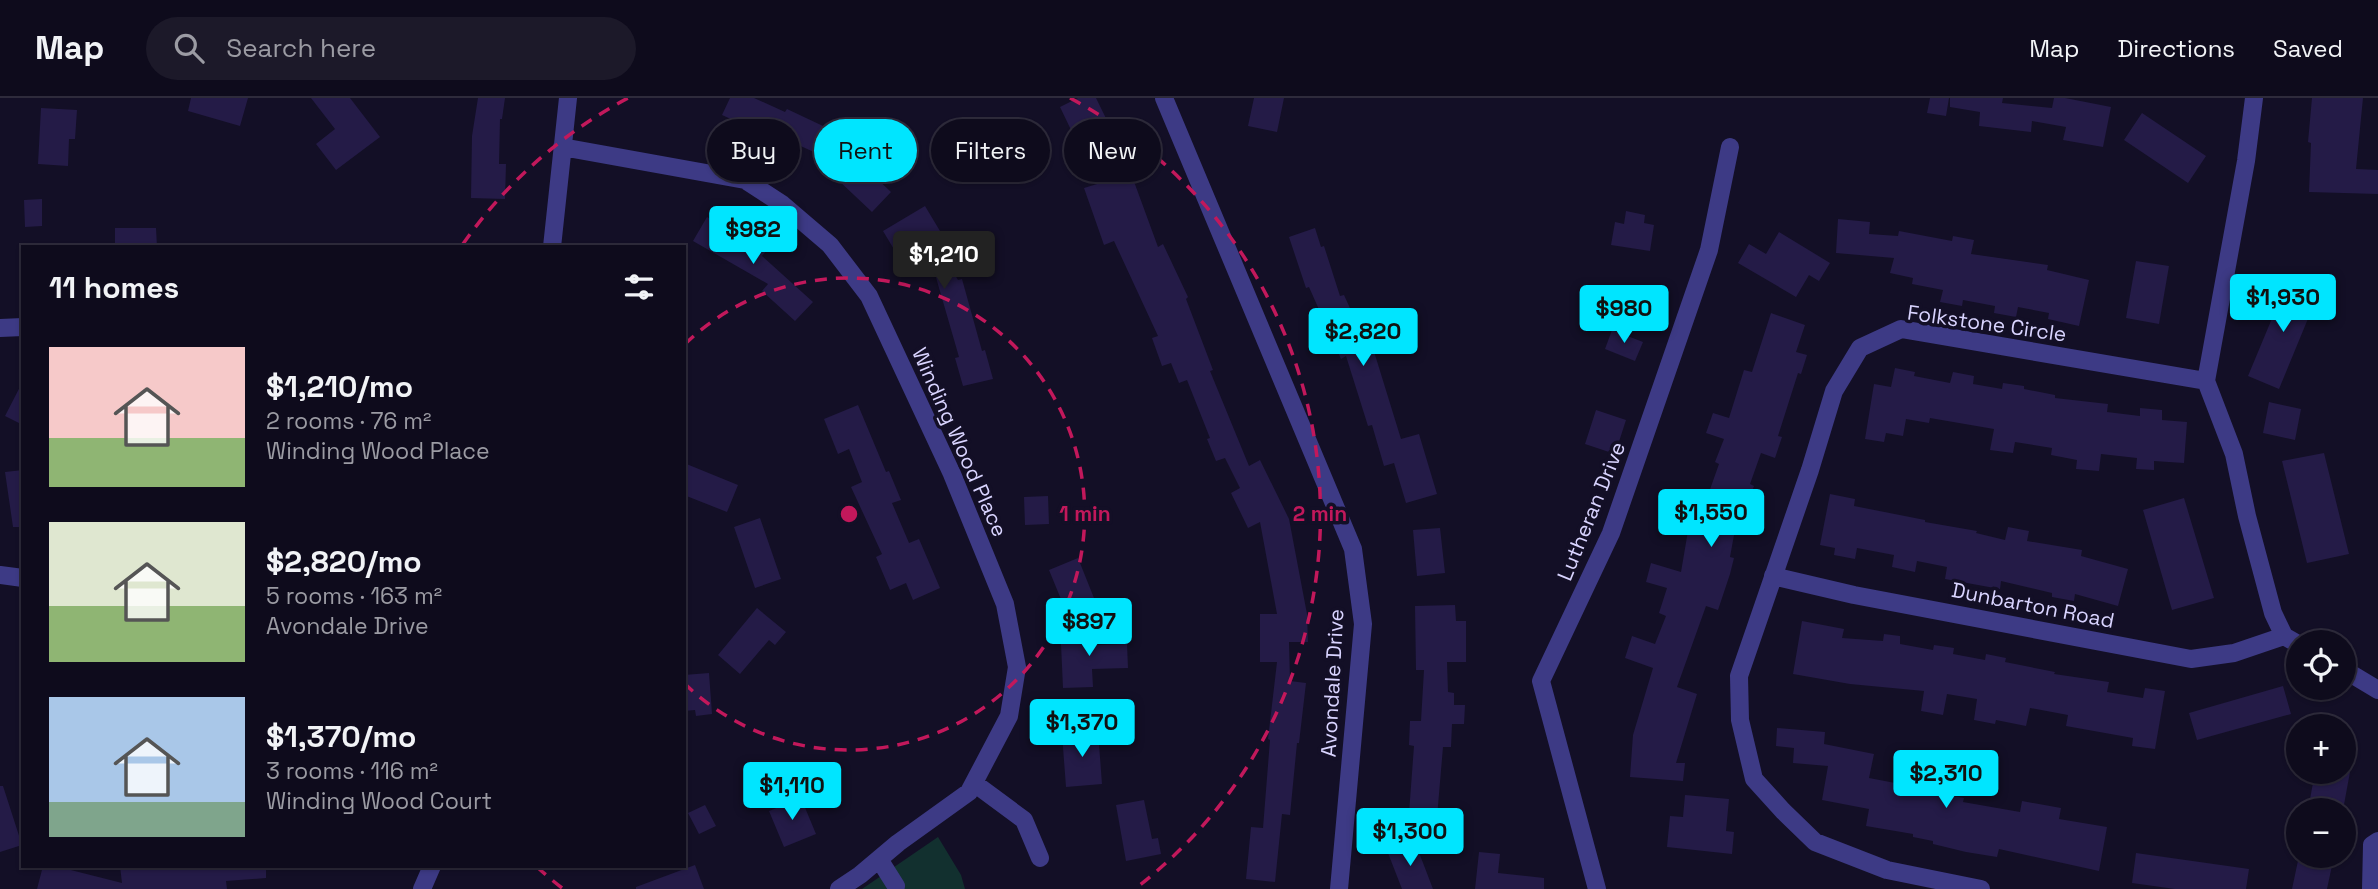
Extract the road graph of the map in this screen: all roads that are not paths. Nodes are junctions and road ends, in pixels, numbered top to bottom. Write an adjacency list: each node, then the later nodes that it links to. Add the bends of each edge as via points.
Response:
1 (568, 98): 4 (street)
2 (1164, 98): 25 (street, Avondale Drive, via 1353,550 1363,624)
3 (2254, 98): 9 (street)
4 (562, 146): 6 (street); 17 (street, Winding Wood Place, via 745,180 830,245 869,296 952,474 1005,604 1017,667 1009,716)
5 (1730, 147): 26 (street, Lutheran Drive, via 1709,250 1611,533 1541,681)
6 (552, 245)
7 (21, 327): 8 (street)
8 (0, 328)
9 (2206, 381): 11 (street, Folkstone Circle, via 1901,330 1870,343 1860,348 1834,390); 13 (street, via 2234,454 2273,613)
10 (0, 575): 12 (street)
11 (1773, 576): 14 (street, Dunbarton Road, via 2191,659); 27 (street, Folkstone Circle, via 1739,676 1740,720 1755,779 1815,842 1887,870)
12 (21, 578)
13 (2286, 632)
14 (2286, 641)
15 (2356, 677): 16 (street)
16 (2378, 690)
17 (974, 783): 19 (street, via 1024,820); 20 (street, Winding Wood Place, via 970,792)
18 (2378, 841): 28 (street, via 2372,845)
19 (1040, 858)
20 (879, 859): 22 (street); 24 (street, Winding Wood Place)
21 (431, 868): 23 (street)
22 (896, 886)
23 (422, 889)
24 (839, 889)
25 (1339, 889)
26 (1597, 889)
27 (1981, 889)
28 (2371, 889)

